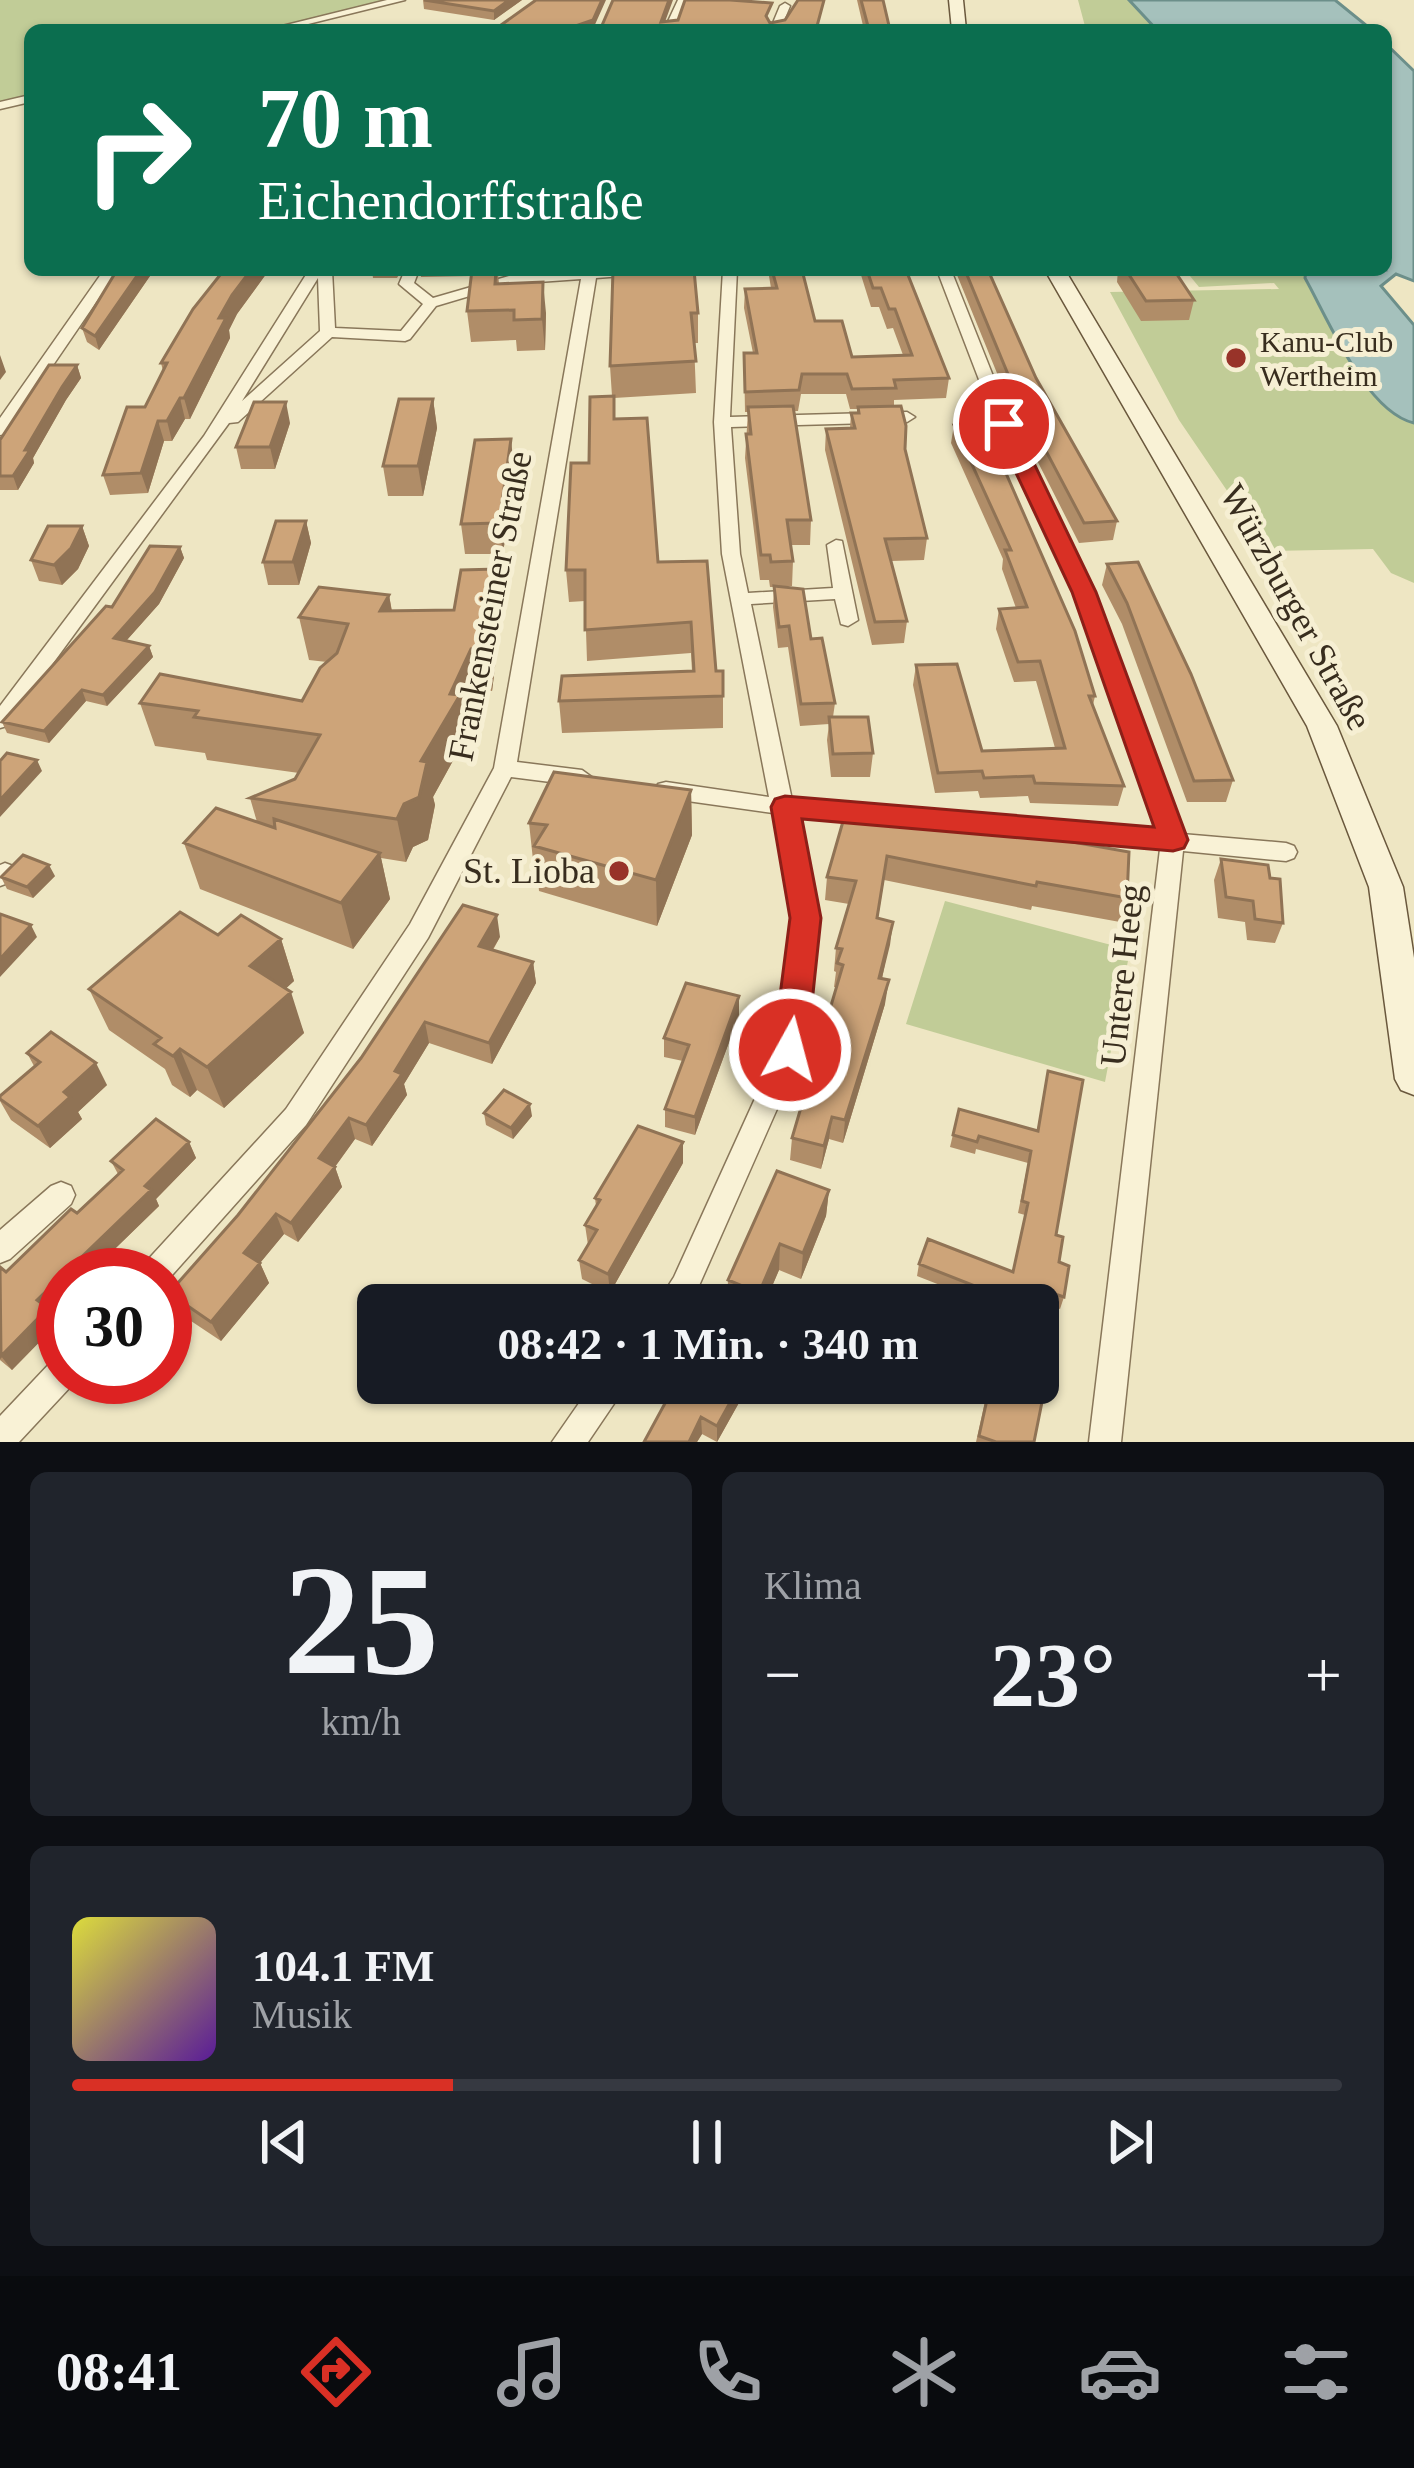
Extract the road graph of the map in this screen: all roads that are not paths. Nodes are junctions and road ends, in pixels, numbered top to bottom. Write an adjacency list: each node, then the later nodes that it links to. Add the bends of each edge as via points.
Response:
1 (400, 0): 3 (street)
2 (785, 6): 6 (street)
3 (360, 9): 4 (street); 5 (street)
4 (297, 24)
5 (346, 24)
6 (778, 24)
7 (107, 276): 20 (street)
8 (317, 276): 21 (street)
9 (322, 276): 17 (street)
10 (409, 276): 16 (street, via 406,284)
11 (507, 276): 16 (street)
12 (589, 276): 27 (street, Frankensteiner Straße)
13 (730, 276): 19 (street)
14 (946, 276): 31 (street, Untere Heeg, via 1004,424 1084,592)
15 (1059, 276): 33 (main road, Würzburger Straße, via 1322,726 1386,887)
16 (431, 303): 17 (street, via 405,336)
17 (328, 332): 21 (street)
18 (907, 417): 19 (street)
19 (722, 422): 24 (street)
20 (0, 430)
21 (211, 438): 26 (street)
22 (836, 545): 23 (street)
23 (843, 593): 24 (street); 25 (street)
24 (740, 599): 30 (street)
25 (848, 620)
26 (0, 722)
27 (505, 768): 28 (street); 35 (street, Frankensteiner Straße, via 419,932 296,1117)
28 (598, 781)
29 (645, 787): 30 (street)
30 (785, 807): 31 (street); 37 (street, via 806,918 790,1050)
31 (1173, 840): 32 (street); 42 (street, Untere Heeg)
32 (1286, 852)
33 (1414, 1079)
34 (61, 1196): 36 (street)
35 (177, 1248)
36 (0, 1249)
37 (686, 1284)
38 (36, 1401): 40 (street)
39 (597, 1404): 41 (street)
40 (0, 1439)
41 (568, 1442)
42 (1105, 1442)

